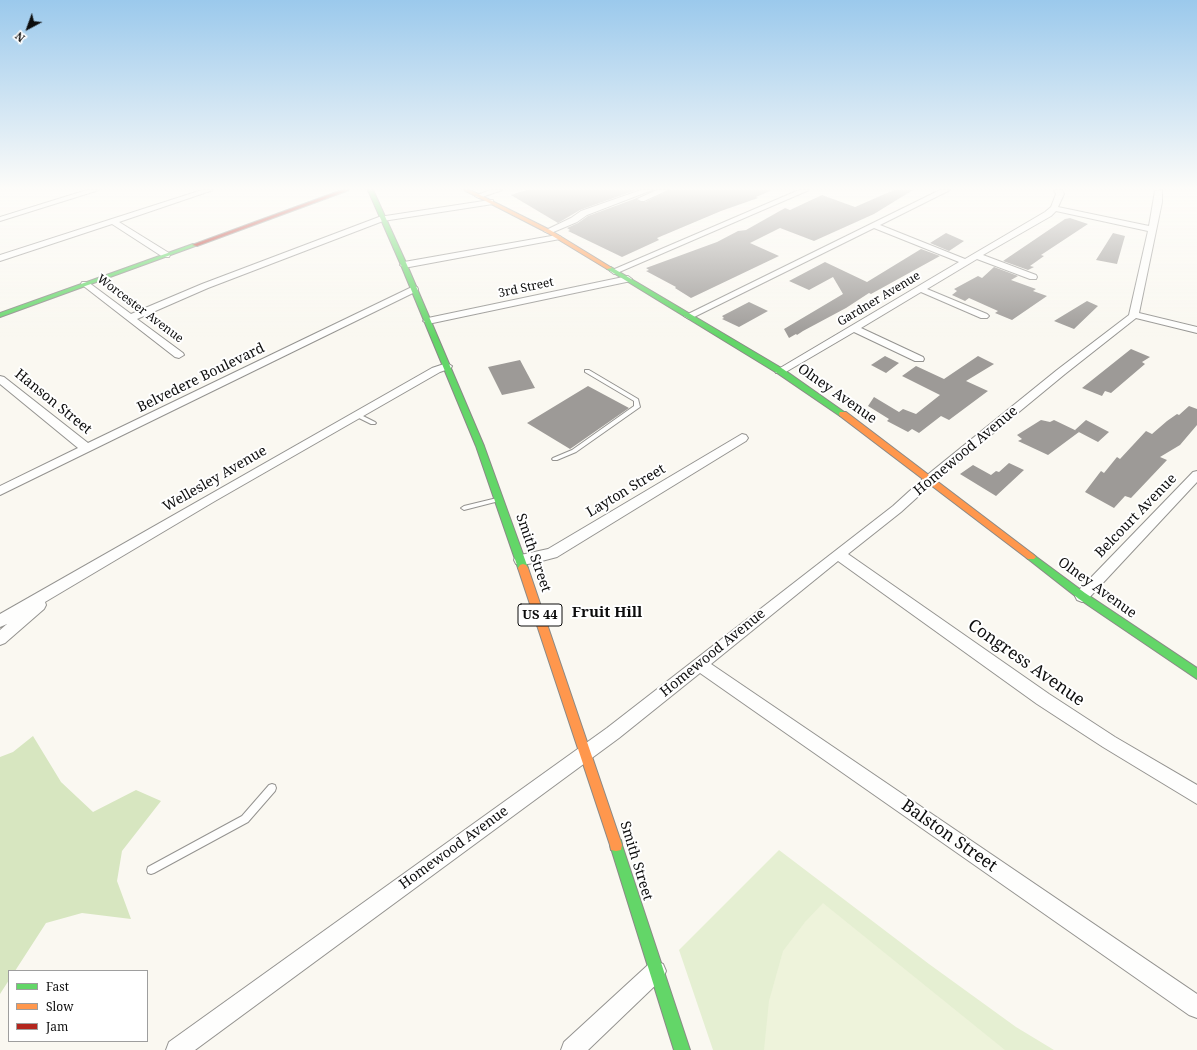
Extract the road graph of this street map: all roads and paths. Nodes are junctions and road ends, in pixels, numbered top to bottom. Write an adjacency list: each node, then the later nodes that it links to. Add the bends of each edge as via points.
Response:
1 (58, 239): 15 (street)
2 (141, 239): 13 (street)
3 (211, 239): 13 (main road)
4 (326, 239): 28 (street)
5 (392, 239): 17 (main road, Smith Street / US 44)
6 (547, 239): 17 (street)
7 (561, 239): 18 (main road, Olney Avenue)
8 (689, 239): 18 (street)
9 (848, 239): 26 (street)
10 (908, 239): 16 (street)
11 (1004, 239): 14 (street, Gardner Avenue)
12 (1150, 239): 24 (street)
13 (166, 255): 21 (main road)
14 (977, 256): 16 (street, Gardner Avenue); 19 (street)
15 (0, 258)
16 (966, 262): 23 (street, Gardner Avenue)
17 (404, 265): 22 (main road, Smith Street / US 44)
18 (614, 271): 20 (main road, Olney Avenue)
19 (1033, 277)
20 (628, 279): 26 (main road, Olney Avenue); 29 (street, 3rd Street)
21 (85, 284): 25 (main road); 28 (street, Worcester Avenue)
22 (414, 289): 29 (main road, Smith Street / US 44); 41 (street, Belvedere Boulevard)
23 (920, 289): 27 (street); 30 (street, Gardner Avenue)
24 (1134, 314): 31 (street); 44 (street, Homewood Avenue, via 1130,320 1061,372)
25 (0, 315)
26 (689, 316): 36 (main road, Olney Avenue)
27 (984, 316)
28 (131, 318): 32 (street, Worcester Avenue)
29 (428, 321): 34 (main road, Smith Street / US 44)
30 (854, 328): 33 (street); 36 (street, Gardner Avenue)
31 (1197, 330)
32 (179, 355)
33 (919, 359)
34 (447, 366): 38 (street, Wellesley Avenue); 46 (main road, Smith Street / US 44)
35 (587, 371): 42 (lane, via 636,400 637,407 574,451)
36 (780, 371): 44 (main road, Olney Avenue, via 830,404)
37 (0, 379): 41 (street, Hanson Street)
38 (357, 415): 39 (lane); 50 (street, Wellesley Avenue)
39 (373, 423)
40 (742, 438): 49 (street, Layton Street, via 552,553)
41 (87, 449): 45 (street, Belvedere Boulevard)
42 (555, 459)
43 (1197, 475): 51 (street, Belcourt Avenue)
44 (930, 479): 48 (street, Homewood Avenue, via 897,509); 51 (main road, Olney Avenue)
45 (0, 491)
46 (500, 499): 47 (lane); 49 (main road, Smith Street / US 44)
47 (464, 508)
48 (838, 554): 55 (street, Homewood Avenue); 60 (street, Congress Avenue, via 1043,699)
49 (521, 560): 58 (main road, Smith Street / US 44)
50 (60, 586): 52 (street, Wellesley Avenue); 53 (street)
51 (1082, 596): 54 (main road, Olney Avenue)
52 (0, 621)
53 (0, 639)
54 (1169, 654): 56 (main road, Olney Avenue); 57 (main road, Olney Avenue)
55 (700, 665): 58 (street, Homewood Avenue); 63 (street, Balston Street)
56 (1197, 665)
57 (1197, 674)
58 (586, 754): 62 (main road, Smith Street / US 44); 64 (street, Homewood Avenue)
59 (272, 788): 61 (lane, via 245,819)
60 (1197, 795)
61 (151, 870)
62 (656, 971): 65 (street); 66 (main road, Smith Street / US 44)
63 (1197, 1007)
64 (176, 1050)
65 (572, 1050)
66 (682, 1050)

